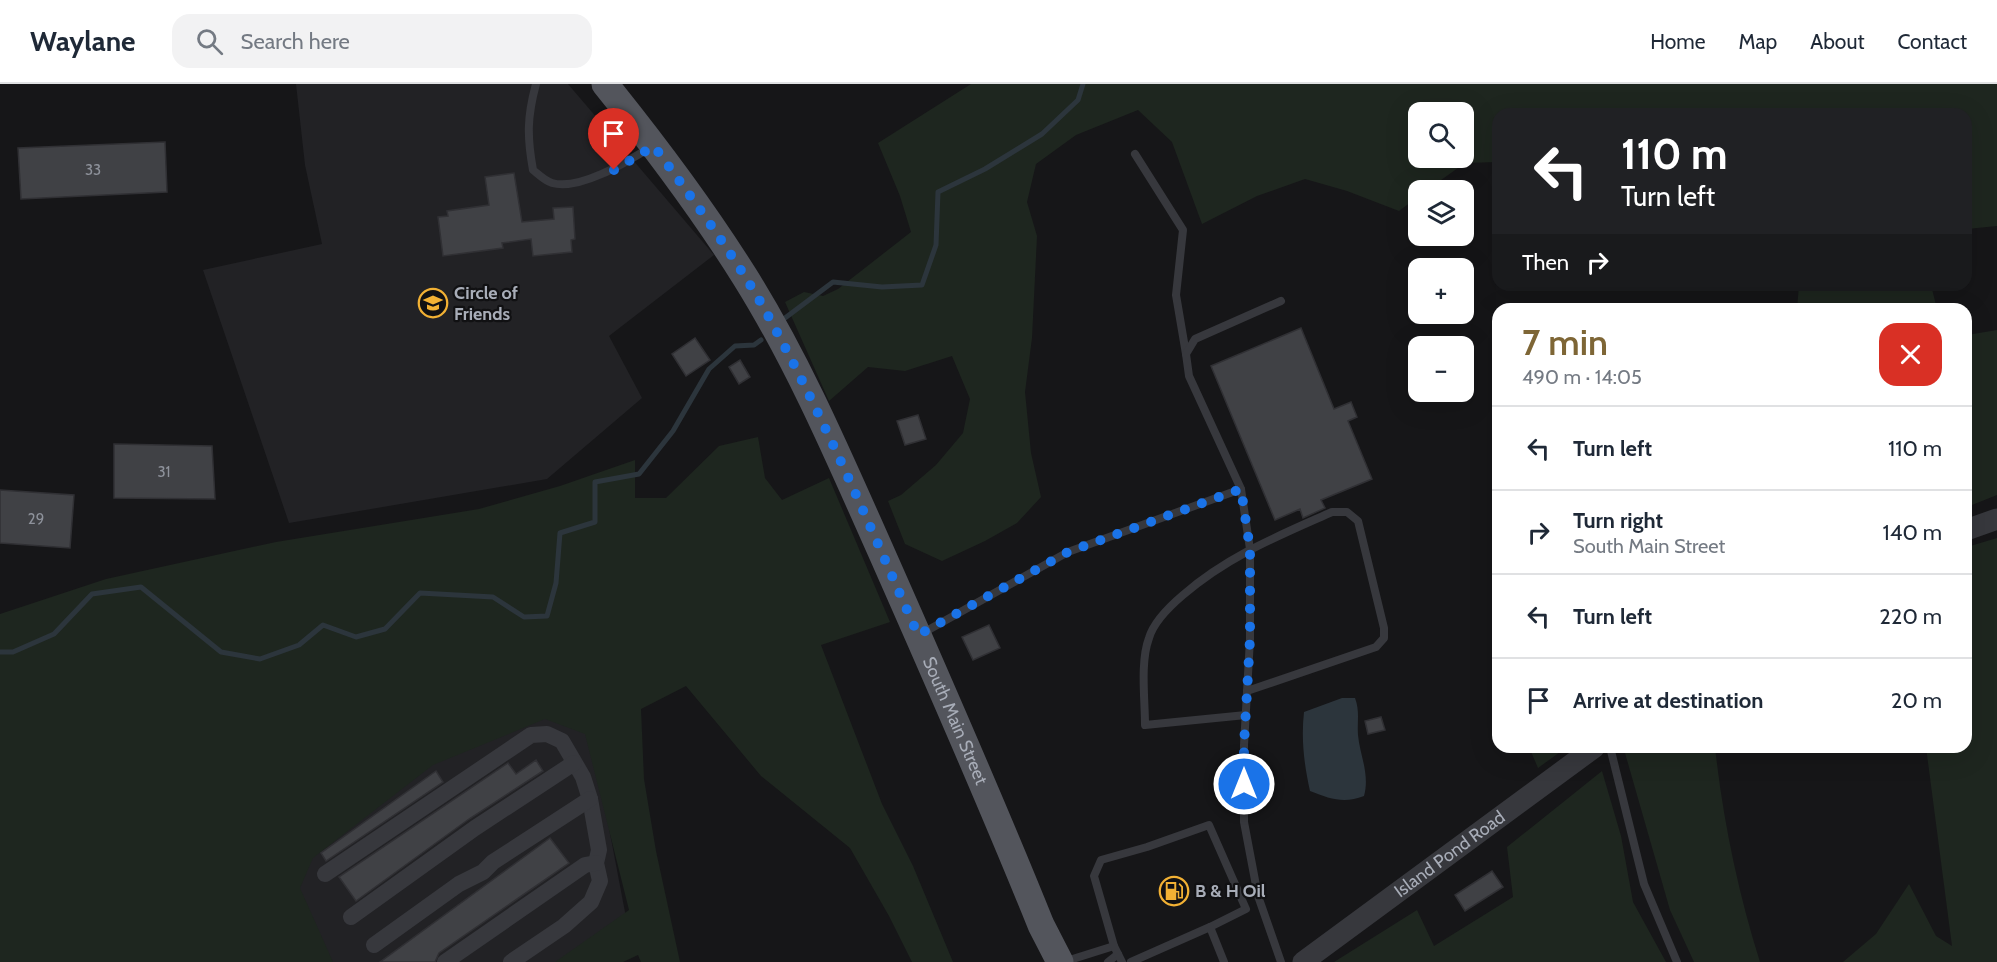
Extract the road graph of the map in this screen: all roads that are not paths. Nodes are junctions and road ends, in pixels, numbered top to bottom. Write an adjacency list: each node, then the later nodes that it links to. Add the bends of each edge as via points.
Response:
1 (536, 84): 3 (lane, via 527,139 532,170 551,183 570,184 614,170)
2 (605, 84): 3 (main road, South Main Street)
3 (654, 146): 11 (main road, South Main Street, via 730,253 776,331 834,446)
4 (1136, 154): 6 (lane, via 1183,230 1176,295)
5 (1281, 301): 6 (lane, via 1195,339)
6 (1186, 354): 7 (lane, via 1189,376)
7 (1241, 489): 10 (lane); 11 (lane, via 1068,552)
8 (1997, 519): 9 (street)
9 (1972, 528)
10 (1250, 549): 12 (lane); 12 (lane, via 1332,512 1347,512 1358,520 1384,638 1376,647); 13 (lane, via 1207,575 1166,609 1149,637 1144,667 1145,725)
11 (918, 635): 26 (main road, South Main Street, via 1041,925)
12 (1247, 691): 13 (lane)
13 (1246, 715): 30 (lane, via 1244,822 1258,896)
14 (1586, 753): 31 (street, Island Pond Road)
15 (1611, 753): 32 (lane, via 1644,884)
16 (574, 763): 17 (street); 19 (street, via 562,741 547,734 531,735); 20 (street)
17 (590, 798): 18 (street, via 599,849); 22 (street)
18 (596, 863): 24 (street, via 585,865); 25 (street, via 600,881 591,902)
19 (325, 874)
20 (351, 917)
21 (1210, 927): 23 (lane, via 1246,909 1209,825 1101,860 1094,876); 28 (lane); 29 (lane)
22 (374, 945)
23 (1118, 954): 26 (lane); 27 (lane)
24 (445, 962)
25 (511, 962)
26 (1061, 962)
27 (1108, 962)
28 (1131, 962)
29 (1224, 962)
30 (1281, 962)
31 (1303, 962)
32 (1677, 962)

